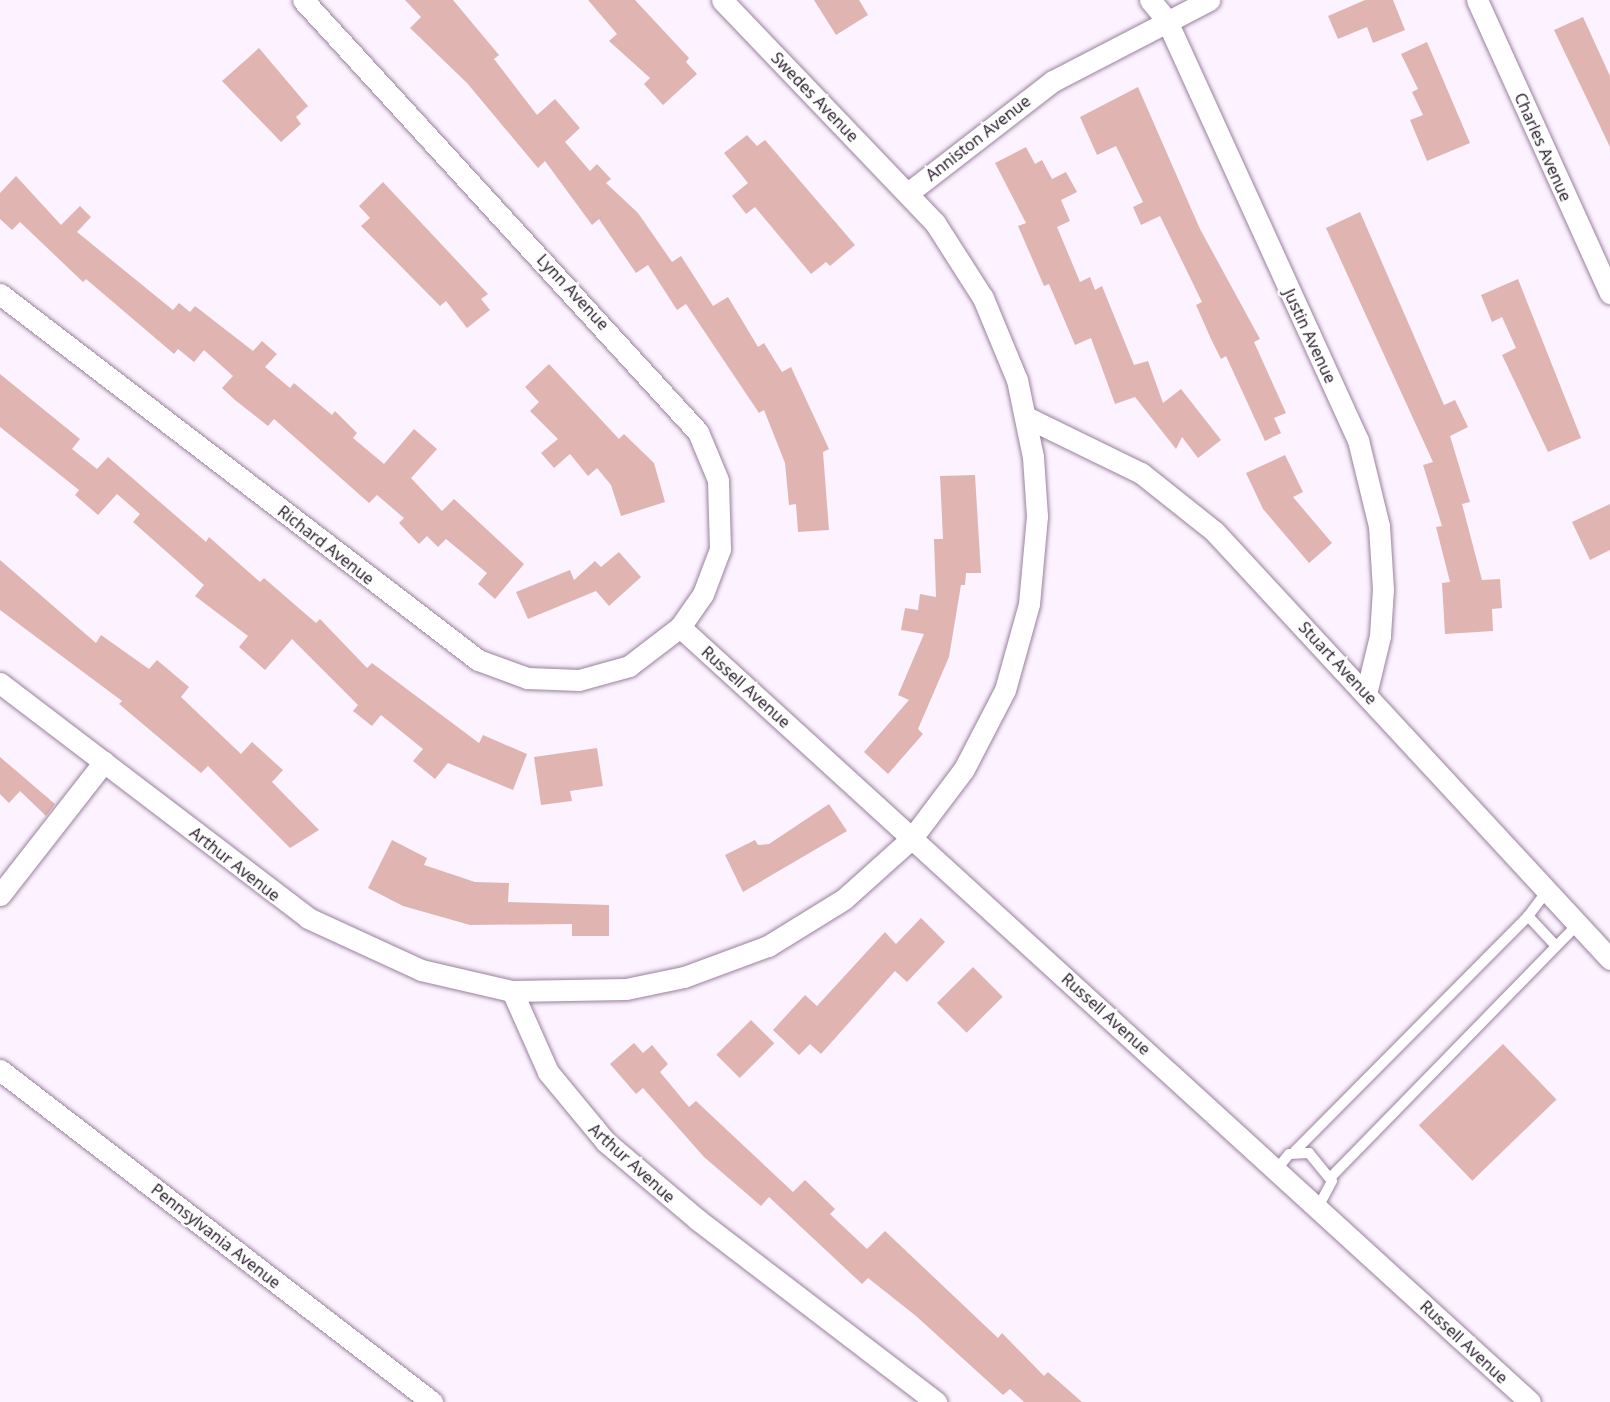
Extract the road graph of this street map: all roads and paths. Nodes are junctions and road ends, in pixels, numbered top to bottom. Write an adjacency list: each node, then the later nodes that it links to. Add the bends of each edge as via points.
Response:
1 (303, 0): 11 (street, Lynn Avenue, via 698,432 718,480 720,549 704,594)
2 (722, 0): 7 (street, Swedes Avenue)
3 (1150, 0): 6 (street, Justin Avenue)
4 (1209, 0): 6 (street, Anniston Avenue)
5 (1477, 0): 8 (street, Charles Avenue)
6 (1166, 19): 7 (street, Anniston Avenue, via 1053,81); 13 (street, Justin Avenue, via 1358,440 1379,526 1383,589 1380,636)
7 (908, 193): 10 (street, via 953,247 983,298 1007,352)
8 (1610, 293)
9 (0, 294): 11 (street, Richard Avenue, via 478,660 527,678 579,680 629,666)
10 (1026, 417): 13 (street, Stuart Avenue, via 1108,453 1167,491 1236,553); 15 (street, via 1037,516 1034,575 1023,633 980,744)
11 (680, 627): 15 (street, Russell Avenue)
12 (0, 683): 14 (street, Arthur Avenue)
13 (1366, 694): 16 (street, Stuart Avenue)
14 (104, 762): 17 (street); 22 (street, Arthur Avenue, via 308,918 421,970)
15 (912, 838): 22 (street, via 820,916 713,968 626,989); 25 (street, Russell Avenue)
16 (1547, 891): 18 (lane); 19 (street, Stuart Avenue)
17 (0, 896)
18 (1528, 916): 20 (lane); 24 (lane)
19 (1578, 924): 20 (lane); 21 (street, Stuart Avenue)
20 (1556, 946): 26 (lane)
21 (1610, 959)
22 (512, 991): 29 (street, Arthur Avenue, via 548,1071 606,1142)
23 (0, 1070): 28 (street, Pennsylvania Avenue)
24 (1295, 1151): 25 (lane); 26 (lane, via 1309,1153)
25 (1277, 1169): 27 (street, Russell Avenue)
26 (1331, 1177): 27 (lane, via 1332,1185)
27 (1318, 1207): 30 (street, Russell Avenue)
28 (432, 1402)
29 (936, 1402)
30 (1530, 1402)

